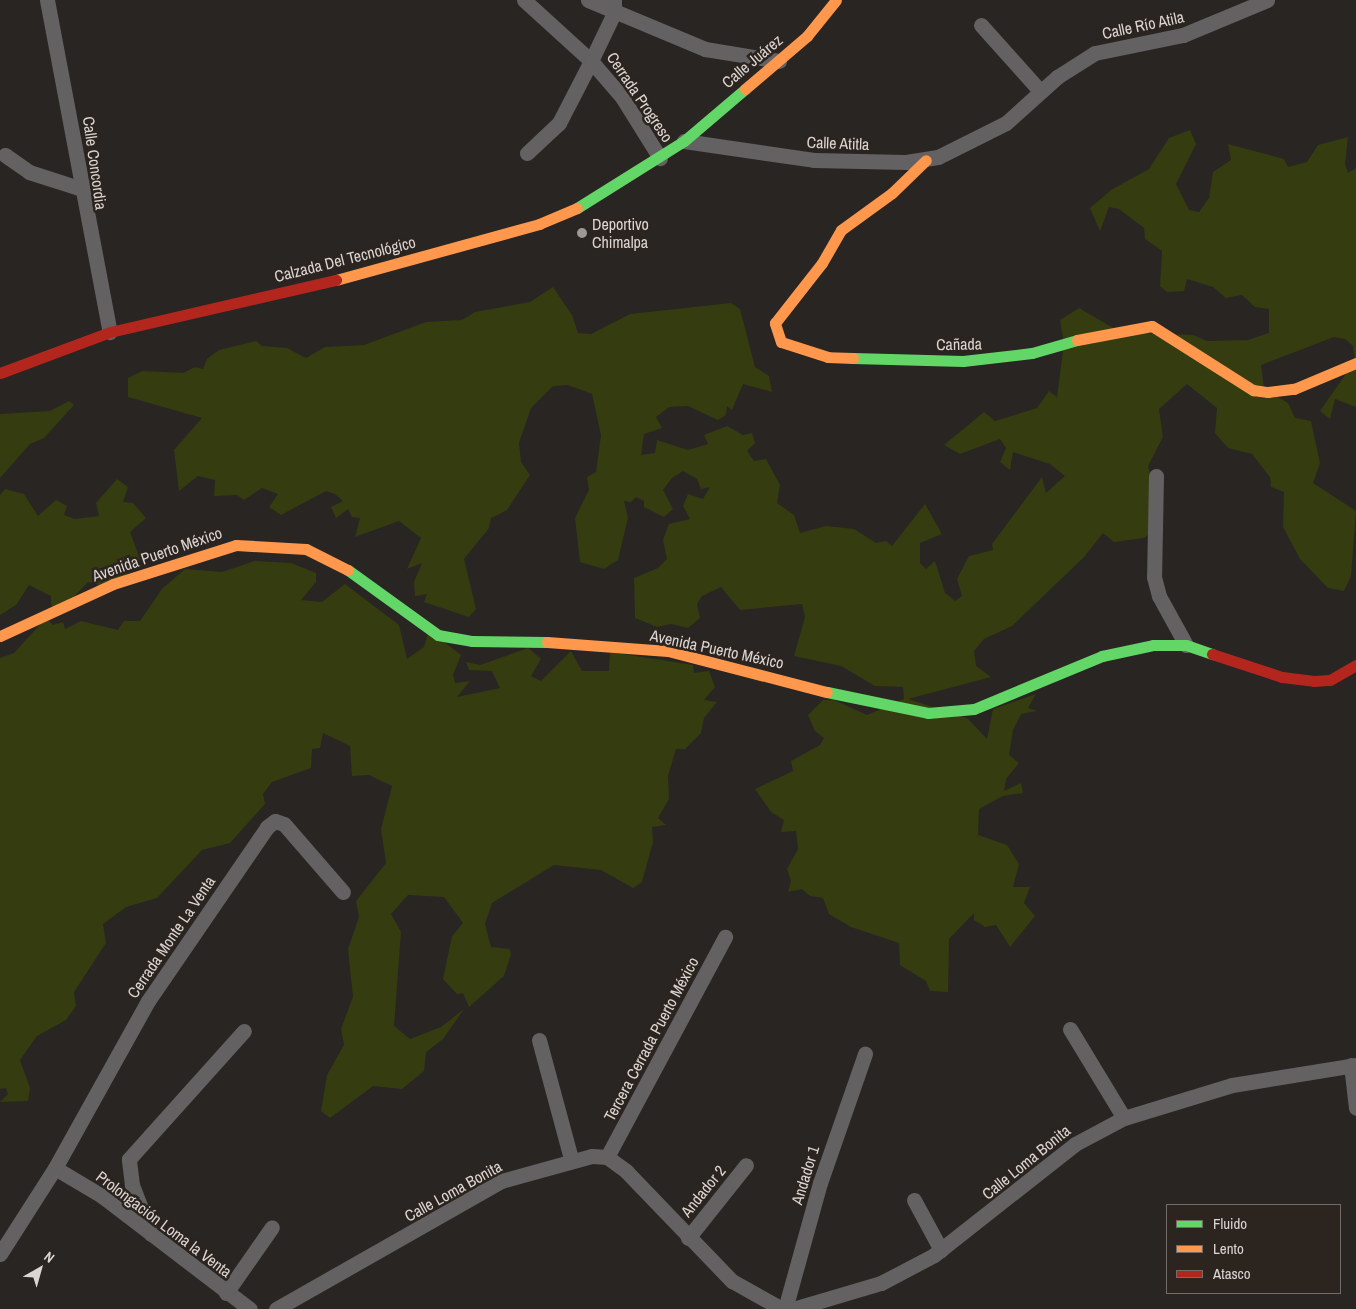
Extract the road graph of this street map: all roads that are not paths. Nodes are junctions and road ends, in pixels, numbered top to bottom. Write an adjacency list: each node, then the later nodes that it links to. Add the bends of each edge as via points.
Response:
1 (47, 0): 17 (street, Calle Concordia, via 69,108)
2 (524, 0): 8 (street)
3 (588, 0): 6 (street)
4 (836, 0): 9 (street, Calle Juárez, via 823,21)
5 (1267, 0): 10 (street, Calle Río Atila, via 1183,35 1095,53)
6 (614, 6): 8 (street, Cerrada Progreso); 9 (street, via 714,52)
7 (981, 25): 10 (street)
8 (591, 61): 13 (street, via 559,123); 15 (street, Cerrada Progreso, via 622,97)
9 (778, 61): 12 (street, Calle Juárez)
10 (1040, 91): 11 (street, Calle Río Atila)
11 (987, 135): 16 (street, Calle Atitla)
12 (684, 142): 15 (street, Calzada Del Tecnológico); 16 (street, Calle Atitla, via 793,159)
13 (527, 152)
14 (5, 155): 17 (street, via 29,172)
15 (660, 158): 18 (street, Calzada Del Tecnológico, via 590,202 539,224 340,279)
16 (926, 160): 19 (street, Cañada, via 892,193 841,230 822,263 775,323 781,342 828,357 963,361 1032,353 1086,337 1152,326 1253,390 1274,392 1294,389)
17 (79, 188): 18 (street, Calle Concordia)
18 (110, 332): 20 (street, Calzada Del Tecnológico)
19 (1356, 362)
20 (0, 373)
21 (1156, 476): 23 (street, via 1154,577 1159,596)
22 (0, 636): 23 (street, Avenida Puerto México, via 113,584 236,545 274,545 306,549 338,563 438,635 472,641 561,642 668,651 846,697 928,713 955,714 991,703 1043,678 1131,648)
23 (1186, 645): 24 (street, Avenida Puerto México, via 1282,677 1314,681 1330,680)
24 (1356, 665)
25 (343, 892): 37 (street, Cerrada Monte La Venta, via 284,824 279,820 268,827 148,1000)
26 (725, 937): 34 (street, Tercera Cerrada Puerto México)
27 (1070, 1029): 33 (street)
28 (244, 1031): 40 (street, via 129,1159 132,1186)
29 (539, 1040): 35 (street)
30 (865, 1054): 47 (street, Andador 1, via 820,1183)
31 (1353, 1065): 32 (street); 33 (street, Calle Loma Bonita, via 1232,1085)
32 (1356, 1108)
33 (1124, 1118): 42 (street, Calle Loma Bonita, via 1075,1144)
34 (607, 1157): 35 (street, Calle Loma Bonita); 41 (street, via 626,1171)
35 (570, 1159): 46 (street, Calle Loma Bonita, via 501,1181)
36 (746, 1165): 41 (street, Andador 2)
37 (55, 1168): 40 (street, Prolongación Loma la Venta); 43 (street)
38 (914, 1200): 42 (street)
39 (272, 1227): 44 (street)
40 (151, 1234): 44 (street, Prolongación Loma la Venta)
41 (688, 1238): 47 (street, via 732,1281)
42 (940, 1250): 48 (street, Calle Loma Bonita, via 881,1283)
43 (0, 1254)
44 (226, 1293): 45 (street, Prolongación Loma la Venta)
45 (250, 1309)
46 (276, 1309)
47 (784, 1309)
48 (793, 1309)

